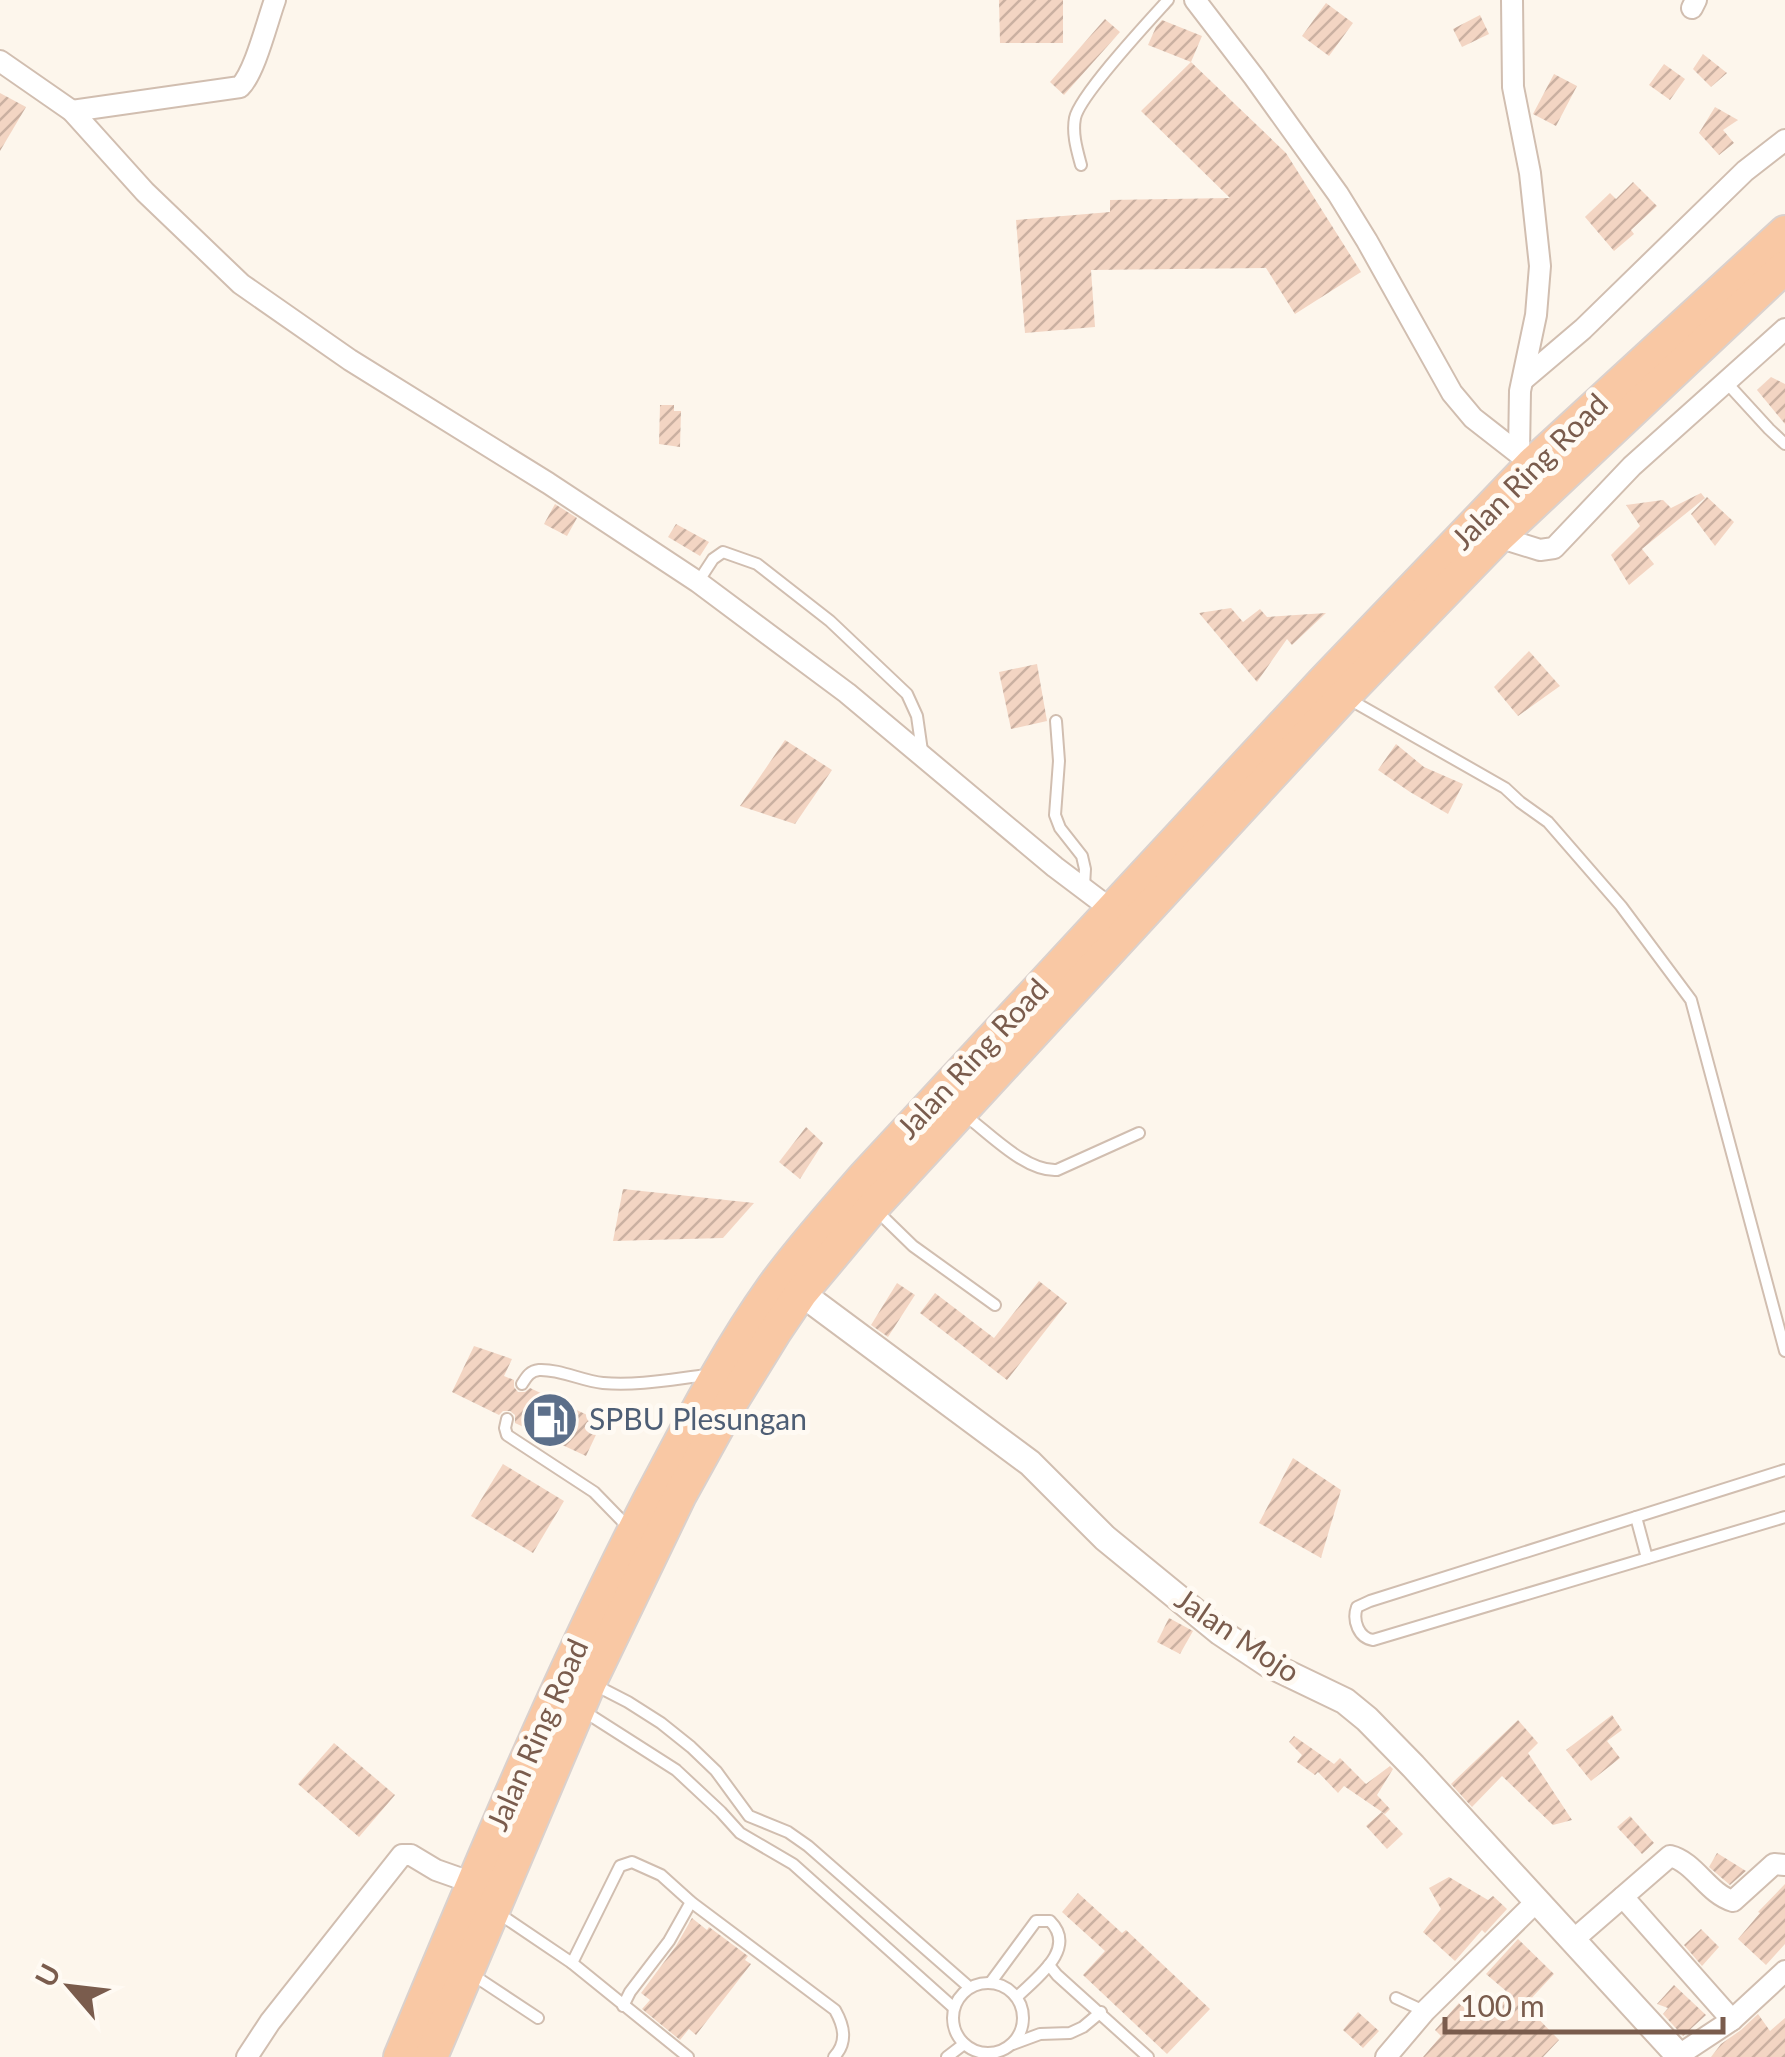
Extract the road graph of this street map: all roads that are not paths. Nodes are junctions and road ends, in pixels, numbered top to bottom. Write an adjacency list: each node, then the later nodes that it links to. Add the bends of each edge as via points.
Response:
1 (274, 0): 6 (street, via 240,87)
2 (1168, 0): 8 (lane, via 1075,115)
3 (1195, 0): 16 (street, via 1338,194 1452,393)
4 (1512, 0): 13 (street, via 1513,86 1540,266)
5 (0, 61): 6 (street)
6 (72, 110): 18 (street, via 240,284)
7 (1785, 140): 13 (street)
8 (1081, 165)
9 (1785, 232): 12 (highway, Jalan Ring Road)
10 (1785, 267): 12 (highway, Jalan Ring Road)
11 (1785, 329): 14 (street)
12 (1685, 341): 16 (highway, Jalan Ring Road); 17 (highway, Jalan Ring Road)
13 (1524, 379): 16 (street, via 1519,408)
14 (1725, 381): 15 (lane); 17 (street, via 1554,548)
15 (1785, 444)
16 (1526, 459): 23 (highway, Jalan Ring Road)
17 (1498, 537): 19 (highway, Jalan Ring Road)
18 (698, 582): 21 (street); 21 (lane, via 723,552 771,575 907,694)
19 (1344, 696): 24 (highway, Jalan Ring Road); 29 (lane, via 1505,788 1548,822 1692,1000)
20 (1056, 720): 22 (lane, via 1055,815 1082,856)
21 (923, 757): 22 (street)
22 (1084, 889): 23 (street)
23 (1112, 910): 30 (highway, Jalan Ring Road, via 803,1246)
24 (961, 1112): 25 (lane, via 1047,1171); 26 (highway, Jalan Ring Road)
25 (1139, 1133)
26 (873, 1207): 27 (highway, Jalan Ring Road); 28 (lane, via 913,1246)
27 (801, 1293): 38 (highway, Jalan Ring Road, via 708,1444); 44 (street, Jalan Mojo, via 1030,1463 1105,1538 1220,1632 1356,1710)
28 (995, 1305)
29 (1785, 1352)
30 (718, 1374): 31 (lane, via 634,1384 535,1370); 36 (highway, Jalan Ring Road)
31 (522, 1384)
32 (507, 1418): 36 (lane, via 507,1435 594,1492)
33 (1785, 1470): 34 (lane)
34 (1636, 1517): 37 (lane); 37 (lane, via 1370,1601 1357,1607 1360,1634 1373,1640)
35 (1785, 1517): 37 (lane)
36 (633, 1533): 39 (highway, Jalan Ring Road)
37 (1647, 1558)
38 (584, 1695): 39 (highway, Jalan Ring Road); 52 (lane, via 645,1712 690,1746 749,1816 808,1846); 56 (lane, via 740,1833 793,1864)
39 (552, 1733): 41 (highway, Jalan Ring Road); 45 (highway, Jalan Ring Road)
40 (1785, 1865): 42 (street, via 1774,1864 1733,1900 1670,1856)
41 (473, 1884): 66 (street, via 402,1855); 67 (highway, Jalan Ring Road)
42 (1623, 1897): 46 (street); 60 (street)
43 (691, 1902): 47 (lane, via 661,1875 632,1862 620,1866); 55 (lane); 70 (lane, via 835,2010 844,2037)
44 (1536, 1902): 46 (street, Jalan Mojo); 57 (street)
45 (494, 1910): 47 (lane); 49 (highway, Jalan Ring Road)
46 (1572, 1941): 65 (street, Jalan Mojo)
47 (572, 1964): 55 (lane)
48 (1049, 1966): 51 (lane, via 1060,1939 1050,1921 1036,1921); 53 (lane); 58 (lane)
49 (468, 1971): 59 (lane); 68 (highway, Jalan Ring Road)
50 (1785, 1971): 60 (street)
51 (991, 1982): 52 (lane); 53 (lane)
52 (969, 1988): 56 (lane)
53 (1017, 1996): 62 (lane, via 1024,2021)
54 (1396, 1998): 57 (lane)
55 (623, 2006): 69 (lane)
56 (954, 2008): 61 (lane, via 952,2021)
57 (1425, 2011): 73 (street)
58 (1101, 2012): 62 (lane, via 1070,2033); 72 (lane)
59 (538, 2018)
60 (1732, 2020): 65 (street)
61 (964, 2044): 64 (lane); 71 (lane)
62 (1012, 2044): 63 (lane)
63 (1002, 2054): 64 (lane)
64 (982, 2055)
65 (1680, 2056)
66 (247, 2057)
67 (400, 2057)
68 (431, 2057)
69 (688, 2057)
70 (834, 2057)
71 (946, 2057)
72 (1148, 2057)
73 (1386, 2057)

